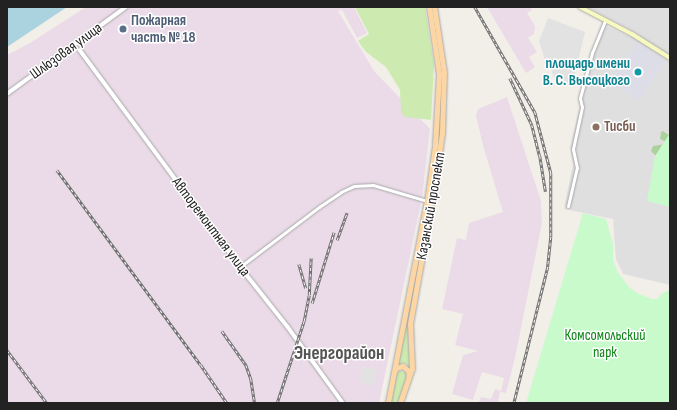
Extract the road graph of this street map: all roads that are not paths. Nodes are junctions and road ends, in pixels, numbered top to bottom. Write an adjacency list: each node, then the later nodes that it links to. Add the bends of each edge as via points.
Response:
1 (126, 7): 6 (street, Шлюзовая улица)
2 (429, 7): 11 (main road, Казанский проспект, via 439,74)
3 (434, 7): 11 (main road, Казанский проспект, via 444,74)
4 (580, 7): 5 (main road)
5 (605, 20): 9 (main road); 14 (street, via 592,54 580,98 582,107 573,149 578,168)
6 (81, 41): 7 (street, Шлюзовая улица); 8 (street)
7 (69, 49): 8 (street); 10 (street, Шлюзовая улица)
8 (80, 50): 15 (street, Авторемонтная улица)
9 (670, 58)
10 (7, 94)
11 (438, 146): 12 (main road, Казанский проспект)
12 (436, 160): 13 (main road, Казанский проспект); 17 (main road, Казанский проспект, via 410,324 413,362)
13 (427, 201): 15 (street, via 373,185 354,186 340,192); 16 (main road, Казанский проспект)
14 (568, 206)
15 (240, 266): 18 (street, Авторемонтная улица)
16 (393, 374): 17 (main road, via 396,368 403,366 409,371); 19 (main road, Казанский проспект)
17 (409, 379): 20 (main road, Казанский проспект)
18 (343, 403)
19 (388, 403)
20 (400, 403)

